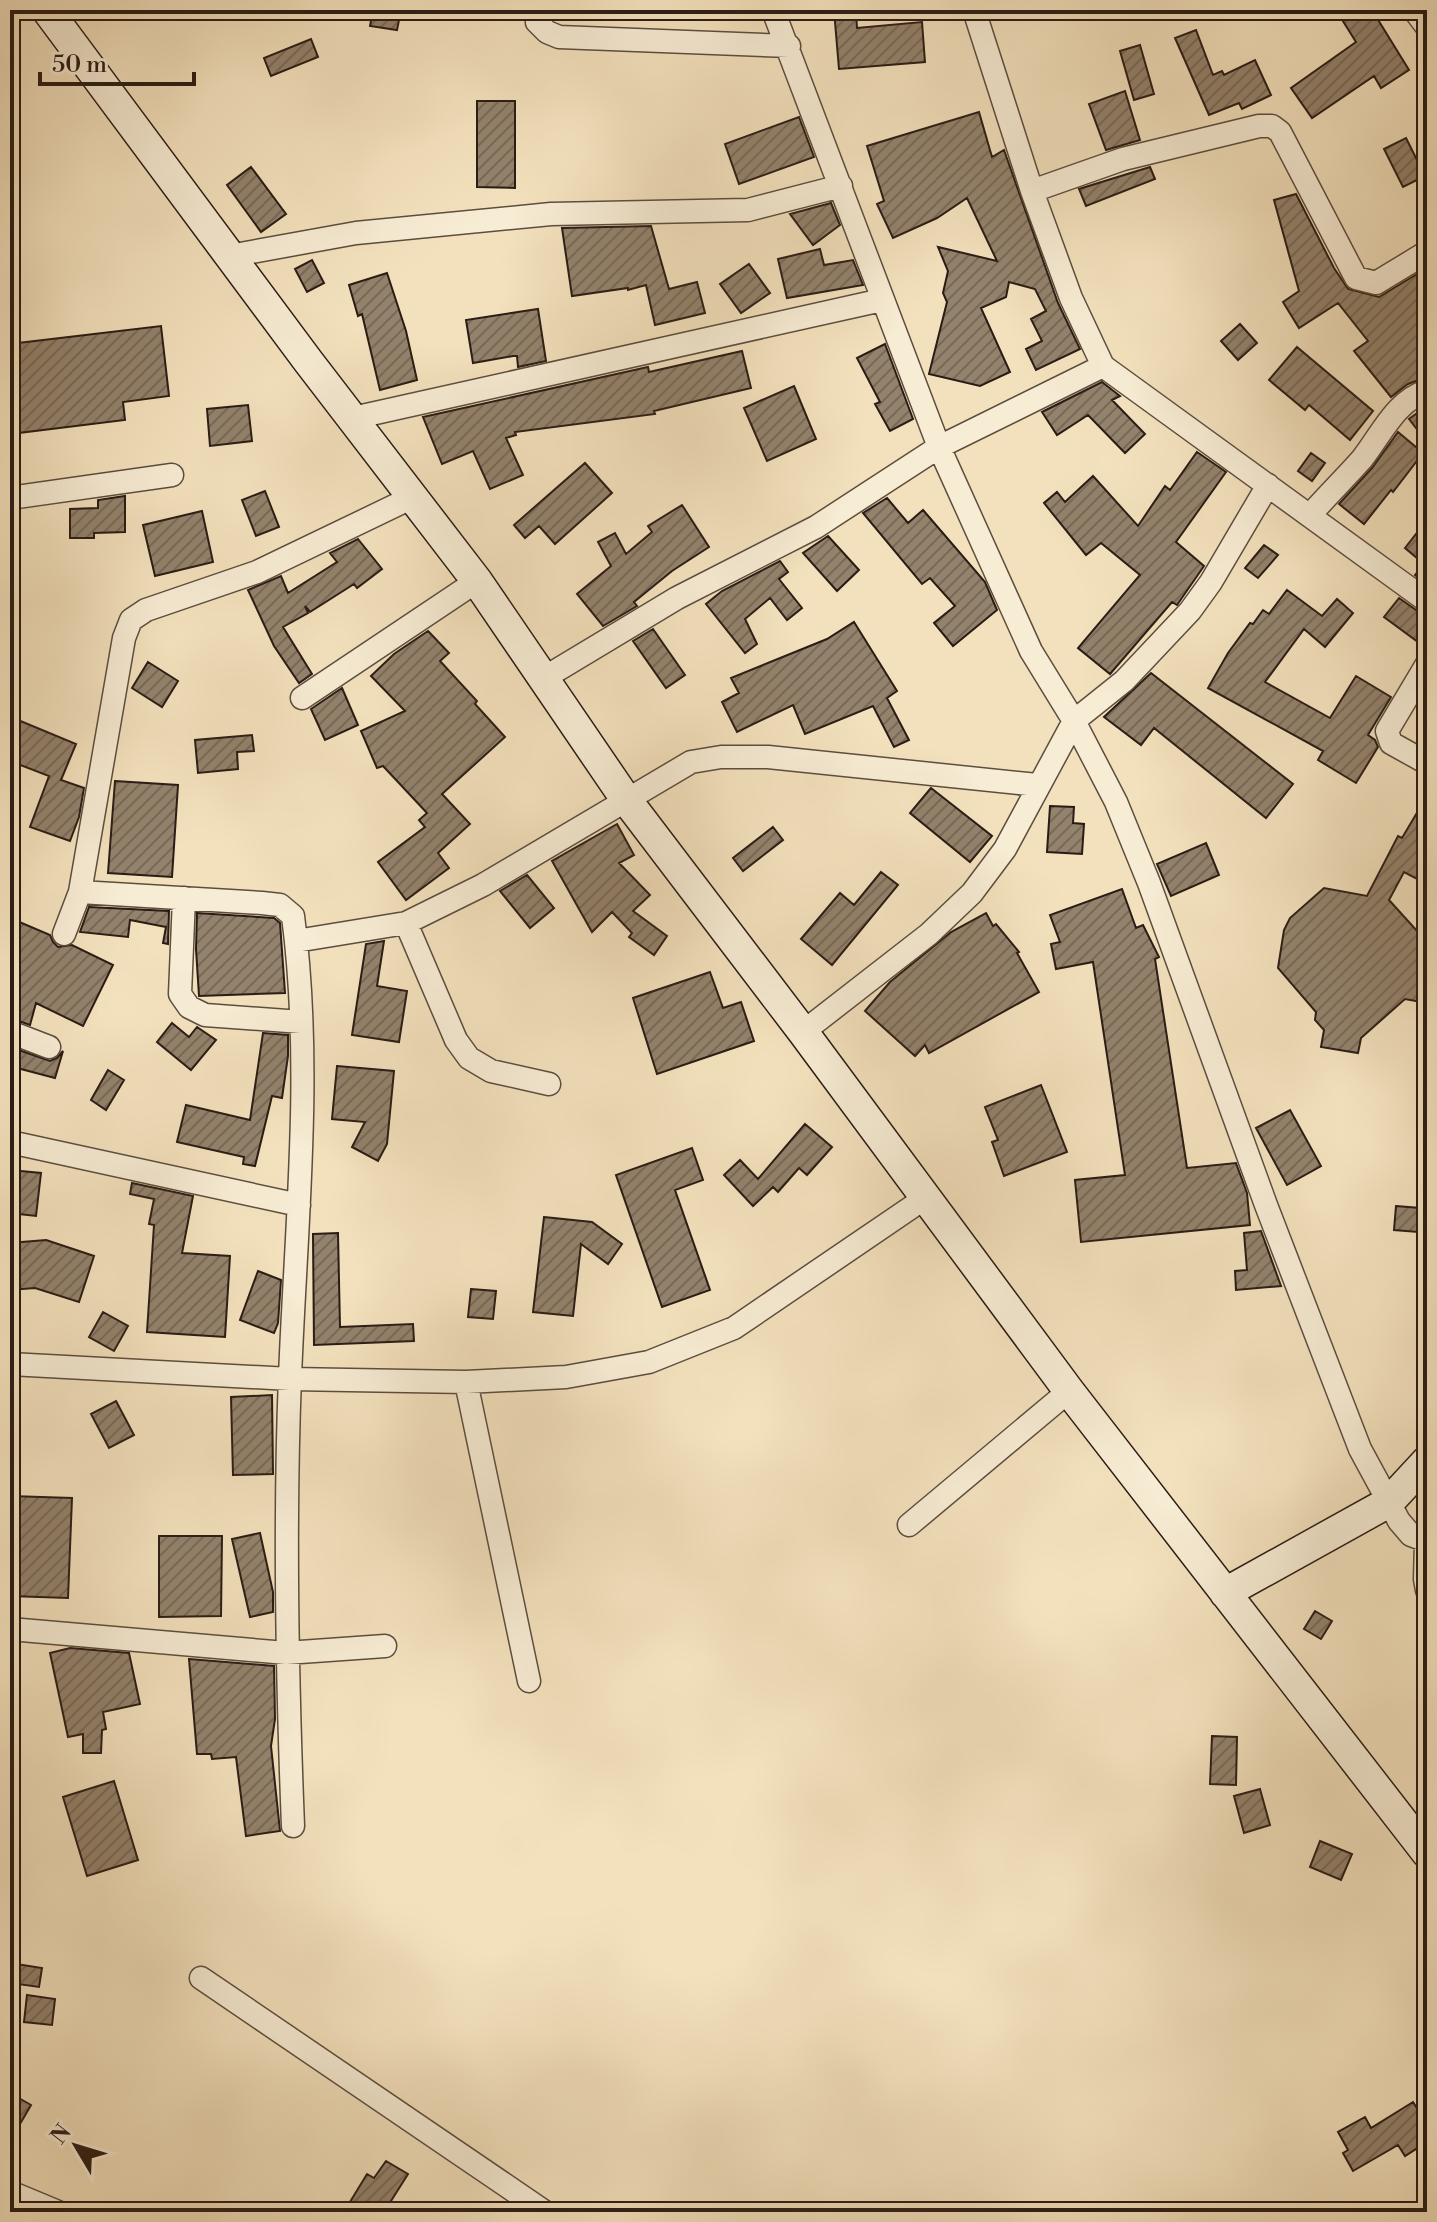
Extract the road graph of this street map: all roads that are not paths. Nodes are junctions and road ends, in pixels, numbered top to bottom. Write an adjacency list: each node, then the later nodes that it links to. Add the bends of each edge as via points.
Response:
1 (47, 10): 11 (main road)
2 (538, 10): 7 (street, via 537,22 559,37)
3 (773, 10): 7 (street)
4 (974, 10): 9 (street)
5 (1414, 10): 6 (street)
6 (1427, 27)
7 (789, 46): 8 (street)
8 (841, 186): 11 (street, via 748,210 551,214 356,233); 12 (street)
9 (1032, 191): 10 (street, via 1123,159 1272,126 1280,132 1356,278 1376,283); 13 (street, via 1071,298)
10 (1427, 252)
11 (229, 256): 15 (main road)
12 (882, 300): 15 (street); 16 (street)
13 (1103, 366): 16 (street); 18 (street)
14 (1427, 391): 21 (street, via 1403,405)
15 (353, 418): 19 (main road)
16 (939, 447): 25 (street, via 816,527 677,598); 27 (street, via 1031,651)
17 (172, 475): 20 (street)
18 (1268, 485): 21 (street); 27 (street, via 1190,611 1124,681)
19 (413, 497): 22 (main road); 31 (street, via 257,572 146,610 131,620)
20 (10, 498)
21 (1310, 515): 23 (street)
22 (477, 581): 25 (main road); 26 (street)
23 (1427, 601)
24 (1427, 664): 28 (street, via 1387,731 1391,743)
25 (544, 678): 30 (main road)
26 (302, 698)
27 (1074, 721): 29 (street); 49 (street, via 1116,802 1360,1449)
28 (1427, 763)
29 (1037, 785): 30 (street, via 768,757 721,757 691,762); 38 (street, via 1005,849 972,893 929,934)
30 (625, 798): 33 (street, via 483,885); 38 (main road)
31 (80, 892): 32 (street); 34 (street)
32 (184, 898): 35 (street, via 280,905 293,916); 36 (street, via 180,994 189,1007 205,1015)
33 (406, 923): 35 (street); 40 (street, via 456,1040 469,1058 491,1071)
34 (64, 934)
35 (296, 941): 36 (street)
36 (301, 1022): 43 (street)
37 (10, 1032): 39 (street)
38 (803, 1032): 42 (main road)
39 (49, 1047)
40 (549, 1084)
41 (10, 1142): 43 (street)
42 (925, 1198): 46 (street, via 734,1328 649,1362 566,1377); 47 (main road)
43 (299, 1205): 45 (street)
44 (10, 1364): 45 (street)
45 (290, 1379): 46 (street); 56 (street)
46 (466, 1382): 57 (street)
47 (1069, 1391): 50 (street); 53 (main road)
48 (1427, 1461): 49 (main road)
49 (1389, 1502): 51 (street, via 1411,1535); 53 (main road)
50 (909, 1525)
51 (1427, 1541): 52 (street)
52 (1427, 1590)
53 (1225, 1593): 59 (main road)
54 (10, 1629): 56 (street)
55 (385, 1646): 56 (street)
56 (286, 1653): 58 (street)
57 (529, 1681)
58 (293, 1826)
59 (1425, 1846)
60 (201, 1978): 62 (street)
61 (10, 2192): 63 (street)
62 (517, 2205): 64 (street)
63 (58, 2212)
64 (545, 2212)

